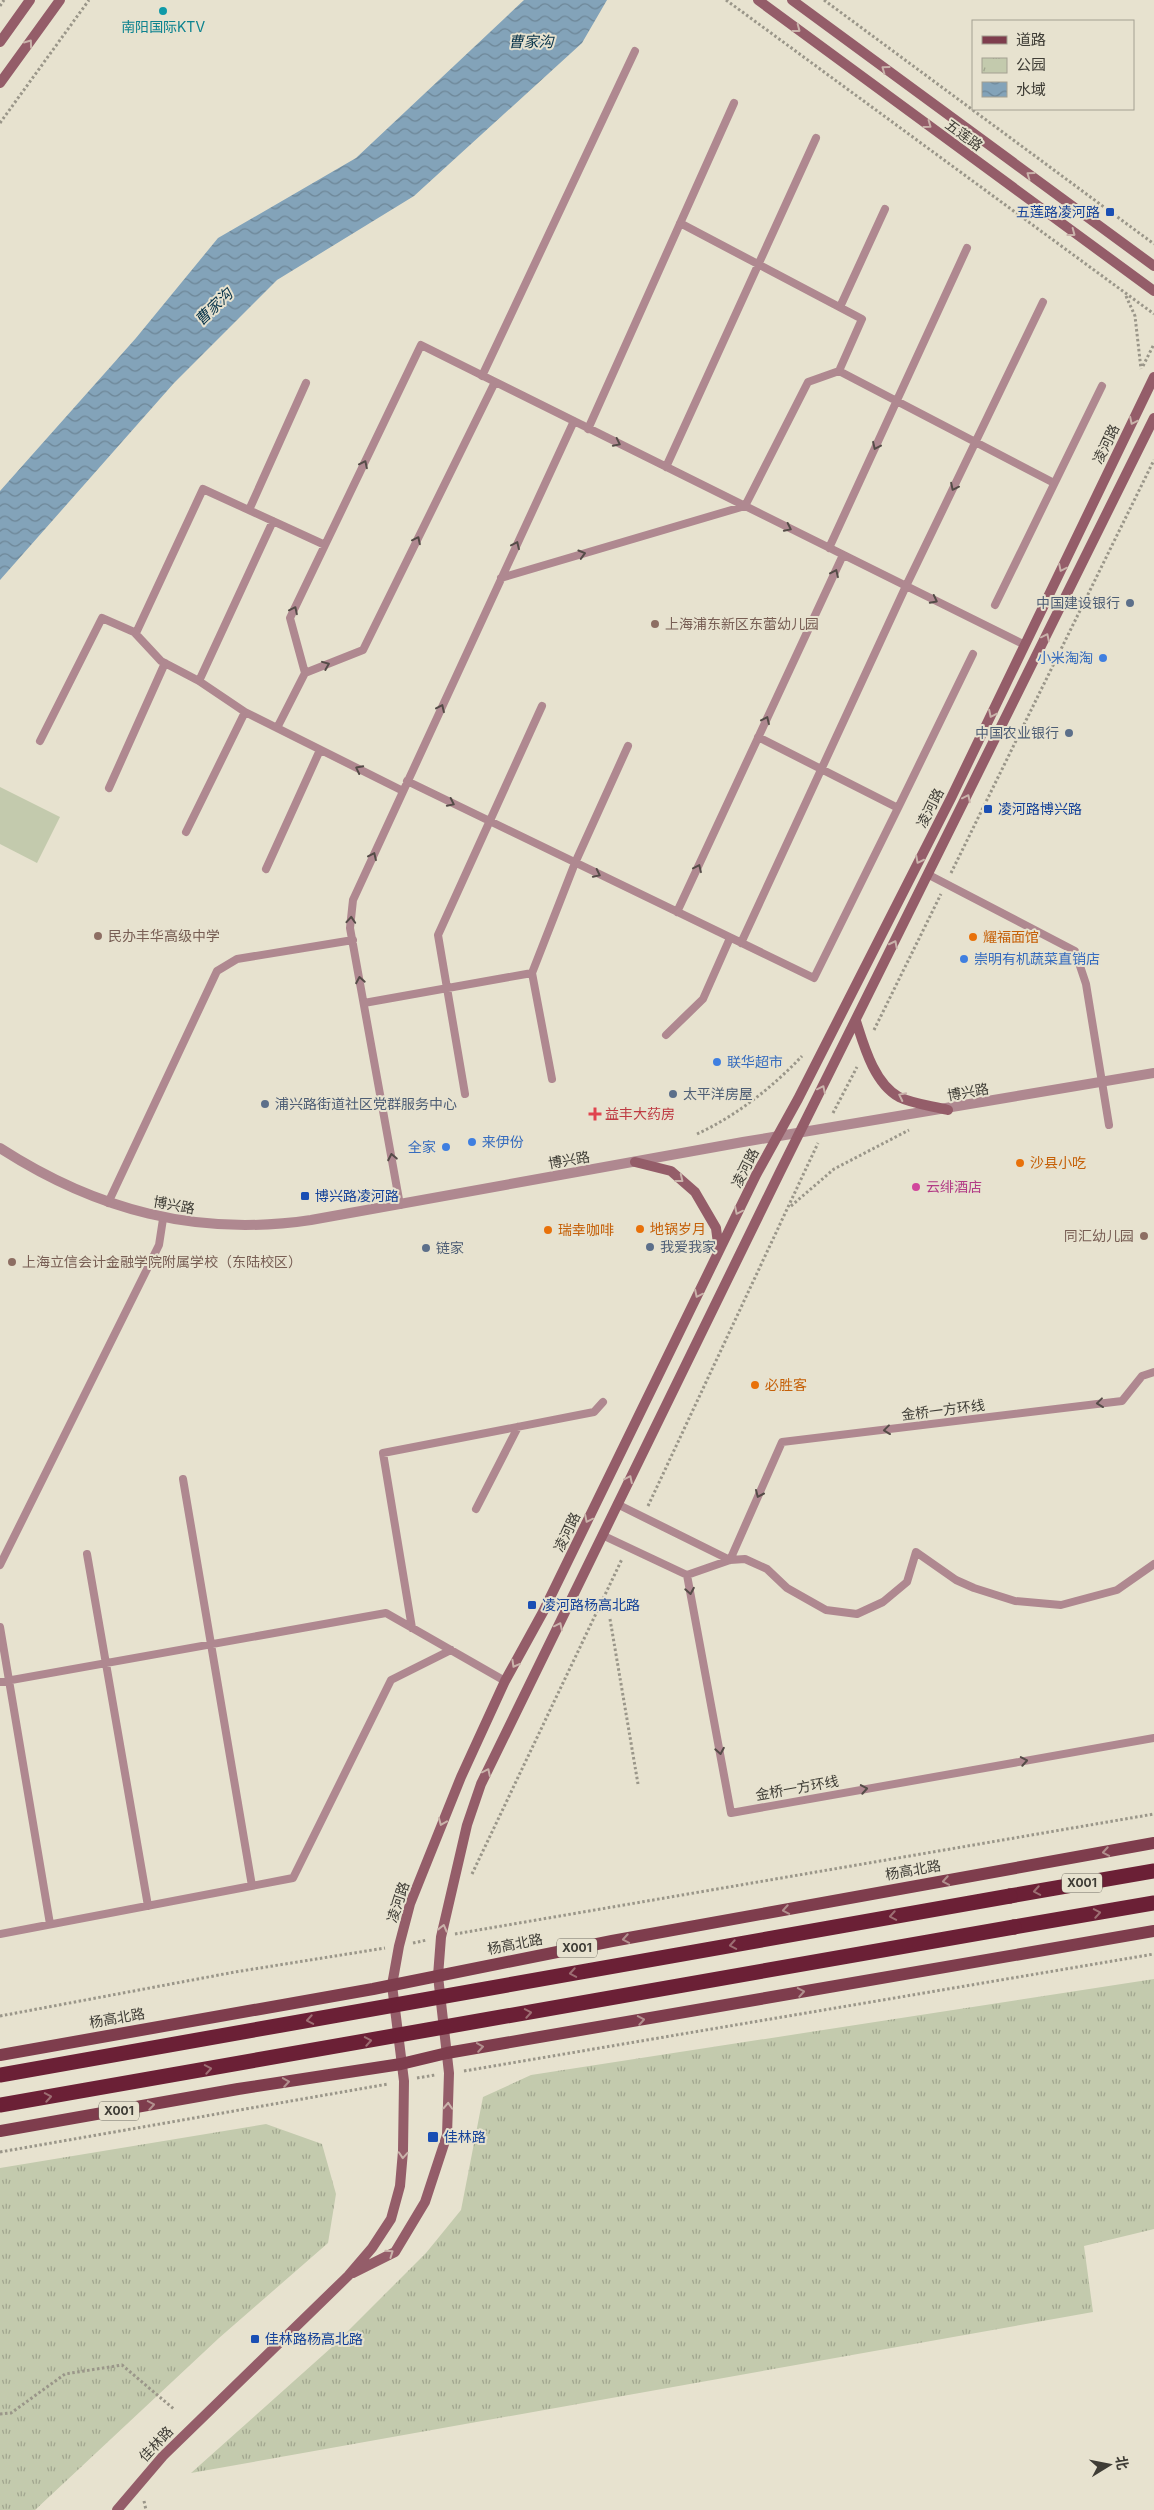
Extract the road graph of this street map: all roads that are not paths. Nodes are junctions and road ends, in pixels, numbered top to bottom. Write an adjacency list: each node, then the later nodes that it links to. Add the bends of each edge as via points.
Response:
1 (30, 0): 5 (street)
2 (60, 0): 7 (street, one-way to 2)
3 (758, 0): 15 (street, 五莲路, one-way to 15)
4 (792, 0): 14 (street, 五莲路, one-way to 4)
5 (0, 42)
6 (635, 51): 19 (lane)
7 (0, 83)
8 (734, 103): 11 (lane)
9 (816, 138): 13 (lane)
10 (885, 209): 17 (lane)
11 (680, 223): 13 (lane); 27 (lane)
12 (967, 248): 24 (lane)
13 (758, 264): 17 (lane); 29 (lane)
14 (1154, 266)
15 (1154, 291)
16 (1043, 302): 28 (lane)
17 (840, 307): 18 (lane, via 862,319)
18 (839, 371): 24 (lane); 31 (lane, via 808,382)
19 (482, 376): 21 (lane); 34 (lane, one-way to 19, via 421,345)
20 (1154, 377): 41 (street, 凌河路, one-way to 41)
21 (495, 382): 26 (lane); 44 (lane, one-way to 21, via 363,650)
22 (306, 383): 32 (lane)
23 (1102, 386): 30 (lane)
24 (896, 401): 28 (lane); 35 (lane, one-way to 35)
25 (1154, 418): 62 (street, 凌河路, one-way to 25)
26 (574, 421): 27 (lane); 37 (lane, one-way to 26)
27 (588, 428): 29 (lane, one-way to 29)
28 (975, 443): 30 (lane); 38 (lane, one-way to 38)
29 (666, 467): 31 (lane)
30 (1054, 483): 39 (lane)
31 (745, 506): 35 (lane, one-way to 35); 37 (lane, one-way to 31)
32 (249, 510): 33 (lane); 40 (lane, via 203,489)
33 (272, 521): 34 (lane); 45 (lane)
34 (325, 545): 44 (lane, one-way to 34, via 290,618)
35 (829, 548): 36 (lane)
36 (843, 555): 38 (lane); 49 (lane, one-way to 36)
37 (501, 578): 54 (lane, one-way to 37)
38 (906, 586): 41 (lane, one-way to 41); 53 (lane)
39 (995, 605)
40 (136, 634): 43 (lane); 50 (lane, via 102,618)
41 (1025, 645): 79 (street, 凌河路, one-way to 79, via 951,798)
42 (973, 654): 57 (lane)
43 (165, 663): 45 (lane); 55 (lane)
44 (305, 674): 48 (lane)
45 (199, 681): 47 (lane)
46 (542, 706): 58 (lane)
47 (245, 712): 48 (lane); 59 (lane)
48 (277, 728): 52 (lane)
49 (758, 738): 53 (lane); 63 (lane, one-way to 49)
50 (40, 741)
51 (628, 746): 60 (lane)
52 (320, 750): 56 (lane, one-way to 52); 61 (lane)
53 (821, 769): 57 (lane); 66 (lane)
54 (407, 781): 56 (lane); 58 (lane, one-way to 58)
55 (109, 788)
56 (403, 791): 65 (lane, one-way to 56, via 350,928 353,900)
57 (898, 808): 66 (lane, via 814,978)
58 (490, 822): 60 (lane); 68 (lane, via 438,935)
59 (186, 832)
60 (575, 863): 63 (lane, one-way to 63); 67 (lane)
61 (266, 869)
62 (928, 876): 70 (street, 凌河路, one-way to 62); 74 (lane, via 1075,951 1086,984)
63 (677, 912): 64 (lane)
64 (730, 938): 66 (lane); 71 (lane, via 703,999)
65 (353, 940): 69 (lane, one-way to 65); 82 (lane, via 237,960 217,971)
66 (741, 943)
67 (532, 973): 68 (lane); 73 (lane)
68 (447, 988): 69 (lane); 75 (lane)
69 (364, 1003): 83 (lane, one-way to 69)
70 (856, 1021): 76 (street, one-way to 70, via 899,1097 882,1082 865,1050); 78 (street, 凌河路, one-way to 70)
71 (666, 1035)
72 (1154, 1074): 74 (street, 博兴路)
73 (552, 1080)
74 (1103, 1082): 76 (street, 博兴路); 77 (lane)
75 (465, 1094)
76 (948, 1110): 78 (street, 博兴路)
77 (1109, 1126)
78 (800, 1133): 79 (street, 博兴路); 90 (street, 凌河路, one-way to 78)
79 (777, 1137): 81 (street, 博兴路); 85 (street, 凌河路, one-way to 85)
80 (0, 1148): 82 (street, 博兴路, via 64,1185)
81 (635, 1162): 83 (street, 博兴路); 85 (street, one-way to 85, via 671,1171 695,1192 716,1228)
82 (108, 1203): 84 (street, 博兴路)
83 (400, 1205): 84 (street, 博兴路, via 268,1225 218,1226)
84 (162, 1218): 96 (lane, via 159,1245)
85 (720, 1250): 104 (street, 凌河路, one-way to 104)
86 (1154, 1372): 94 (lane, 金桥一方环线, one-way to 94, via 1142,1376 1122,1401 782,1442)
87 (602, 1402): 88 (lane, via 594,1412)
88 (518, 1427): 91 (lane); 99 (lane, via 383,1453)
89 (184, 1479): 100 (lane)
90 (617, 1504): 92 (street, 凌河路); 94 (lane)
91 (476, 1510)
92 (602, 1535): 97 (lane); 115 (street, 凌河路, one-way to 92, via 441,1936 467,1825 481,1784)
93 (87, 1554): 102 (lane)
94 (730, 1560): 95 (lane, via 745,1559 768,1569 787,1588 826,1610 857,1614 883,1602 907,1582 916,1552 956,1580 974,1588 1015,1601 1061,1605 1117,1590); 97 (lane)
95 (1154, 1564)
96 (0, 1565)
97 (687, 1575): 106 (lane, 金桥一方环线, one-way to 106, via 731,1812)
98 (0, 1627): 103 (lane)
99 (412, 1628): 100 (lane, via 386,1613); 101 (lane)
100 (211, 1645): 102 (lane); 109 (lane)
101 (451, 1650): 104 (lane); 109 (lane, via 391,1680 293,1878)
102 (106, 1664): 103 (lane); 111 (lane)
103 (9, 1681): 105 (lane); 112 (lane)
104 (506, 1681): 116 (street, 凌河路, one-way to 116, via 410,1904)
105 (0, 1682)
106 (1154, 1738)
107 (1154, 1843): 115 (main road, 杨高北路 / X001, one-way to 115, via 612,1941)
108 (1154, 1871): 120 (highway, X001, one-way to 120, bridge)
109 (252, 1886): 111 (lane)
110 (1154, 1903): 121 (highway, X001, one-way to 110, bridge)
111 (148, 1906): 112 (lane)
112 (50, 1924): 114 (lane)
113 (1154, 1931): 117 (main road, X001, one-way to 113)
114 (0, 1934)
115 (438, 1976): 116 (main road, 杨高北路 / X001); 117 (street, 佳林路)
116 (392, 1985): 118 (main road, 杨高北路 / X001); 119 (street, 佳林路)
117 (447, 2053): 119 (main road, X001); 123 (street, 佳林路, one-way to 117, via 395,2252 425,2202 447,2135)
118 (0, 2055)
119 (401, 2064): 122 (main road, X001, one-way to 119); 123 (street, 佳林路, one-way to 123, via 404,2081 400,2186 391,2219)
120 (0, 2076)
121 (0, 2105)
122 (0, 2131)
123 (348, 2276): 124 (street, 佳林路, via 162,2456)
124 (126, 2505): 125 (street, 佳林路)
125 (117, 2510)

